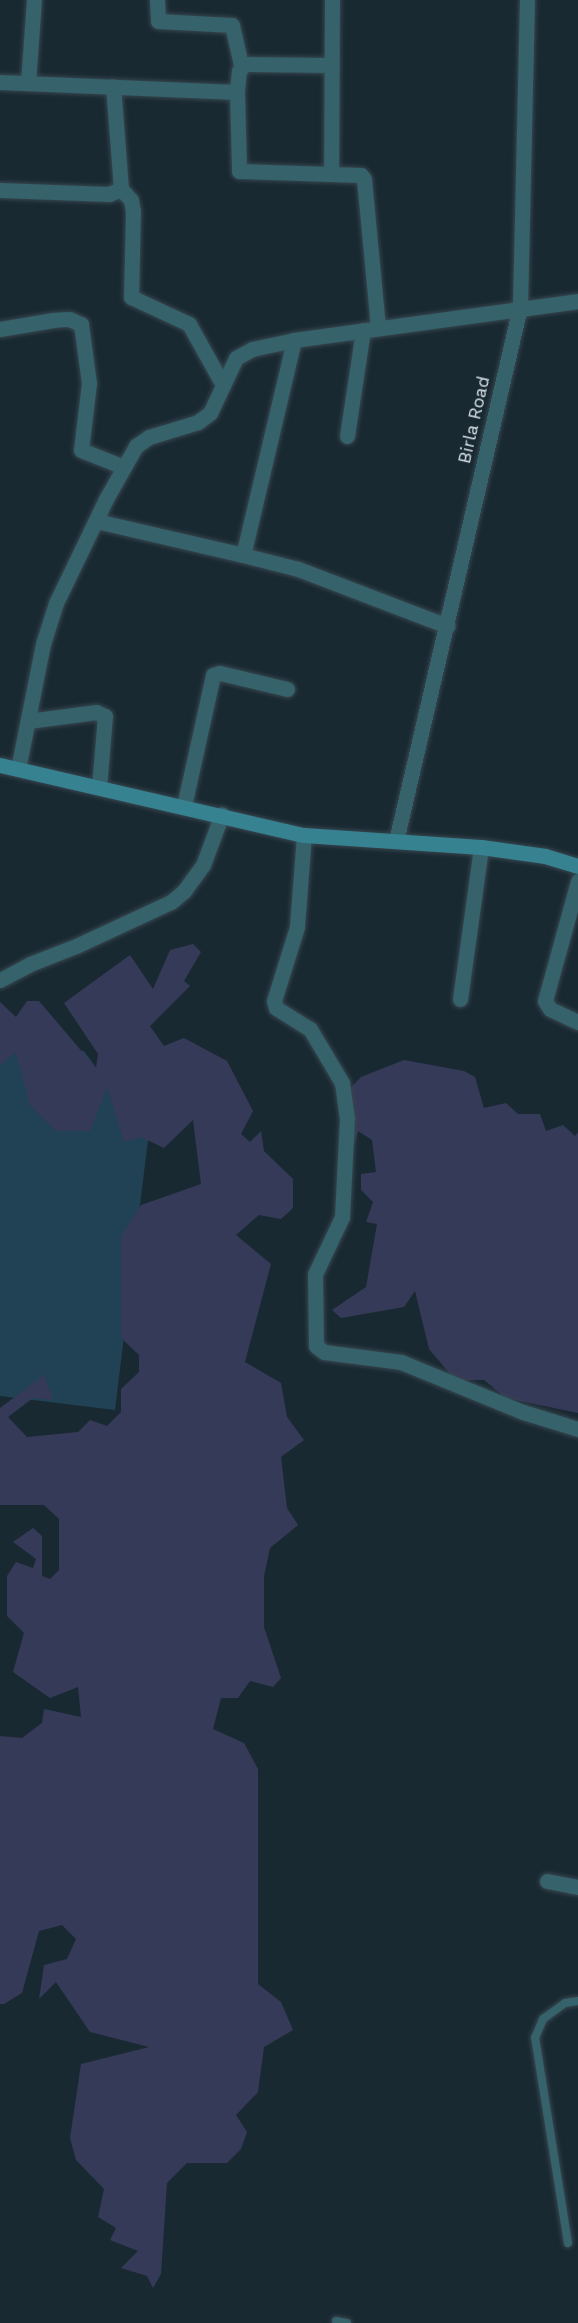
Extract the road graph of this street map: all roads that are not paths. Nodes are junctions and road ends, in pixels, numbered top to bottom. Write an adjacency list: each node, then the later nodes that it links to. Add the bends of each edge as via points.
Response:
1 (34, 0): 8 (street)
2 (157, 0): 5 (street, via 158,21 232,25)
3 (332, 0): 6 (street)
4 (527, 0): 15 (street, Birla Road)
5 (241, 65): 6 (street); 10 (street)
6 (330, 65): 11 (street)
7 (0, 82): 8 (street)
8 (28, 83): 9 (street)
9 (112, 86): 10 (street); 12 (street)
10 (237, 92): 11 (street, via 238,171)
11 (331, 174): 17 (street, via 361,175 364,179)
12 (121, 189): 13 (street, via 109,194); 19 (street, via 131,200 133,211 131,297 189,324)
13 (0, 190)
14 (578, 301): 15 (street)
15 (520, 308): 17 (street); 24 (street, Birla Road)
16 (0, 329): 21 (street, via 69,319 81,324 89,383 81,450)
17 (371, 329): 18 (street); 20 (street)
18 (294, 340): 19 (street, via 244,352 231,364); 23 (street)
19 (223, 385): 21 (street, via 214,409 206,417 142,441)
20 (347, 436)
21 (124, 467): 22 (street)
22 (96, 520): 23 (street); 26 (street, via 56,603)
23 (243, 555): 24 (street, via 298,569)
24 (447, 626): 33 (street, Birla Road)
25 (287, 689): 30 (street, via 220,673 213,675)
26 (27, 721): 28 (street); 29 (street, via 96,712 105,716)
27 (0, 765): 28 (main road)
28 (18, 769): 29 (main road)
29 (99, 788): 30 (main road)
30 (184, 806): 31 (main road)
31 (222, 814): 32 (main road); 37 (street, via 203,865 171,902)
32 (304, 835): 33 (main road); 40 (street, via 297,927 274,1001 276,1008 310,1029 342,1083 347,1118 342,1217 315,1274 316,1346 324,1352 401,1362 523,1412)
33 (396, 841): 34 (main road)
34 (481, 847): 35 (main road, via 545,856); 38 (street)
35 (578, 866)
36 (578, 881): 39 (street, via 545,1000 550,1010)
37 (0, 980)
38 (460, 999)
39 (578, 1022)
40 (578, 1429)
41 (547, 1881): 42 (street)
42 (578, 1887)
43 (578, 2001): 44 (lane, via 565,2003 543,2019 535,2038)
44 (568, 2243)
45 (336, 2321): 46 (lane)
46 (346, 2323)

